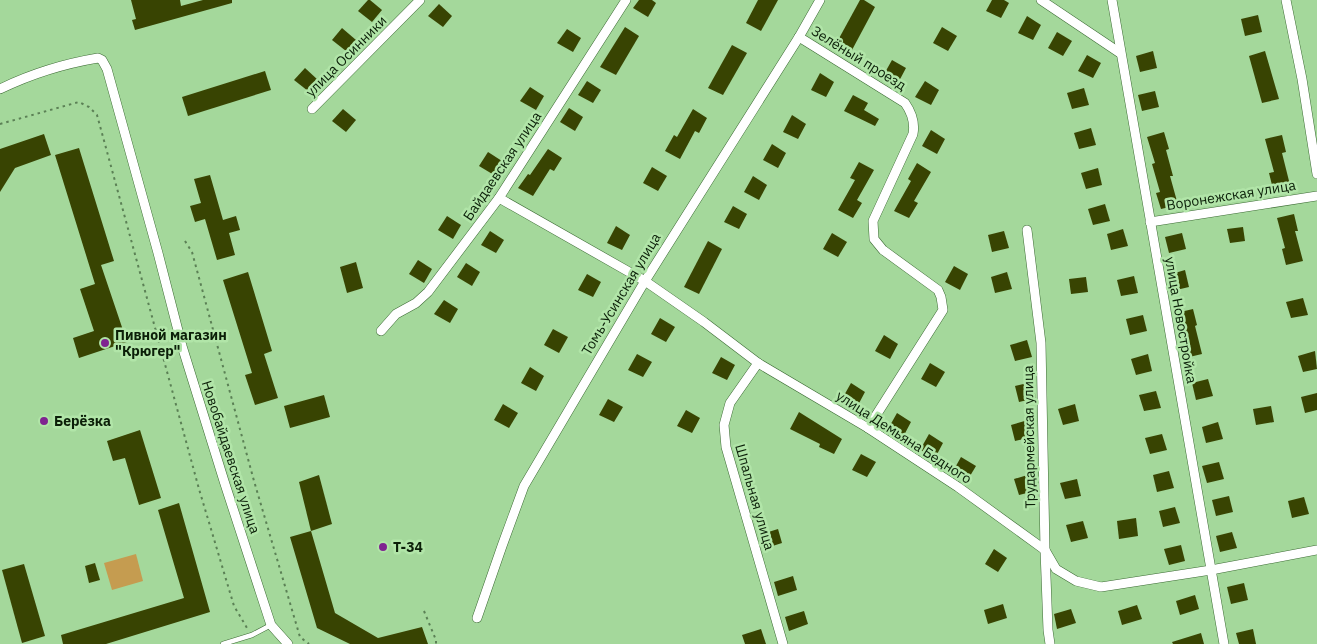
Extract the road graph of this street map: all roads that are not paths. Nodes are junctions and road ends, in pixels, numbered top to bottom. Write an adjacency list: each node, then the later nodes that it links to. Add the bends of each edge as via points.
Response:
1 (420, 0): 10 (street, улица Осинники)
2 (626, 0): 13 (street, Байдаевская улица)
3 (820, 0): 7 (street, Томь-Усинская улица)
4 (1041, 0): 8 (street)
5 (1112, 0): 8 (street, улица Новостройка)
6 (1286, 0): 11 (street)
7 (799, 37): 16 (street, Томь-Усинская улица); 19 (street, Зелёный проезд, via 905,103 914,125 913,134 872,221 874,239 883,250 938,290 943,310)
8 (1120, 53): 14 (street, улица Новостройка)
9 (0, 89): 24 (street, Новобайдаевская улица, via 28,75 75,62 98,58 107,69 182,346)
10 (312, 110)
11 (1317, 174)
12 (1317, 196): 14 (street, Воронежская улица)
13 (499, 198): 16 (street, улица Демьяна Бедного); 17 (street, Байдаевская улица, via 428,292 396,314)
14 (1150, 222): 22 (street, улица Новостройка)
15 (1027, 230): 20 (street, Трудармейская улица, via 1042,343)
16 (644, 281): 18 (street, улица Демьяна Бедного); 23 (street, Томь-Усинская улица, via 524,486)
17 (381, 331)
18 (758, 363): 19 (street, улица Демьяна Бедного); 27 (street, Шпальная улица, via 730,402 724,425 726,447)
19 (868, 428): 20 (street, улица Демьяна Бедного)
20 (1045, 550): 22 (street, улица Демьяна Бедного, via 1056,569 1076,581 1101,587); 28 (street, Трудармейская улица)
21 (1317, 550): 22 (street, улица Демьяна Бедного)
22 (1211, 570): 29 (street, улица Новостройка)
23 (477, 618)
24 (271, 625): 25 (lane); 26 (street, Новобайдаевская улица)
25 (224, 644)
26 (288, 644)
27 (782, 644)
28 (1050, 644)
29 (1224, 644)

